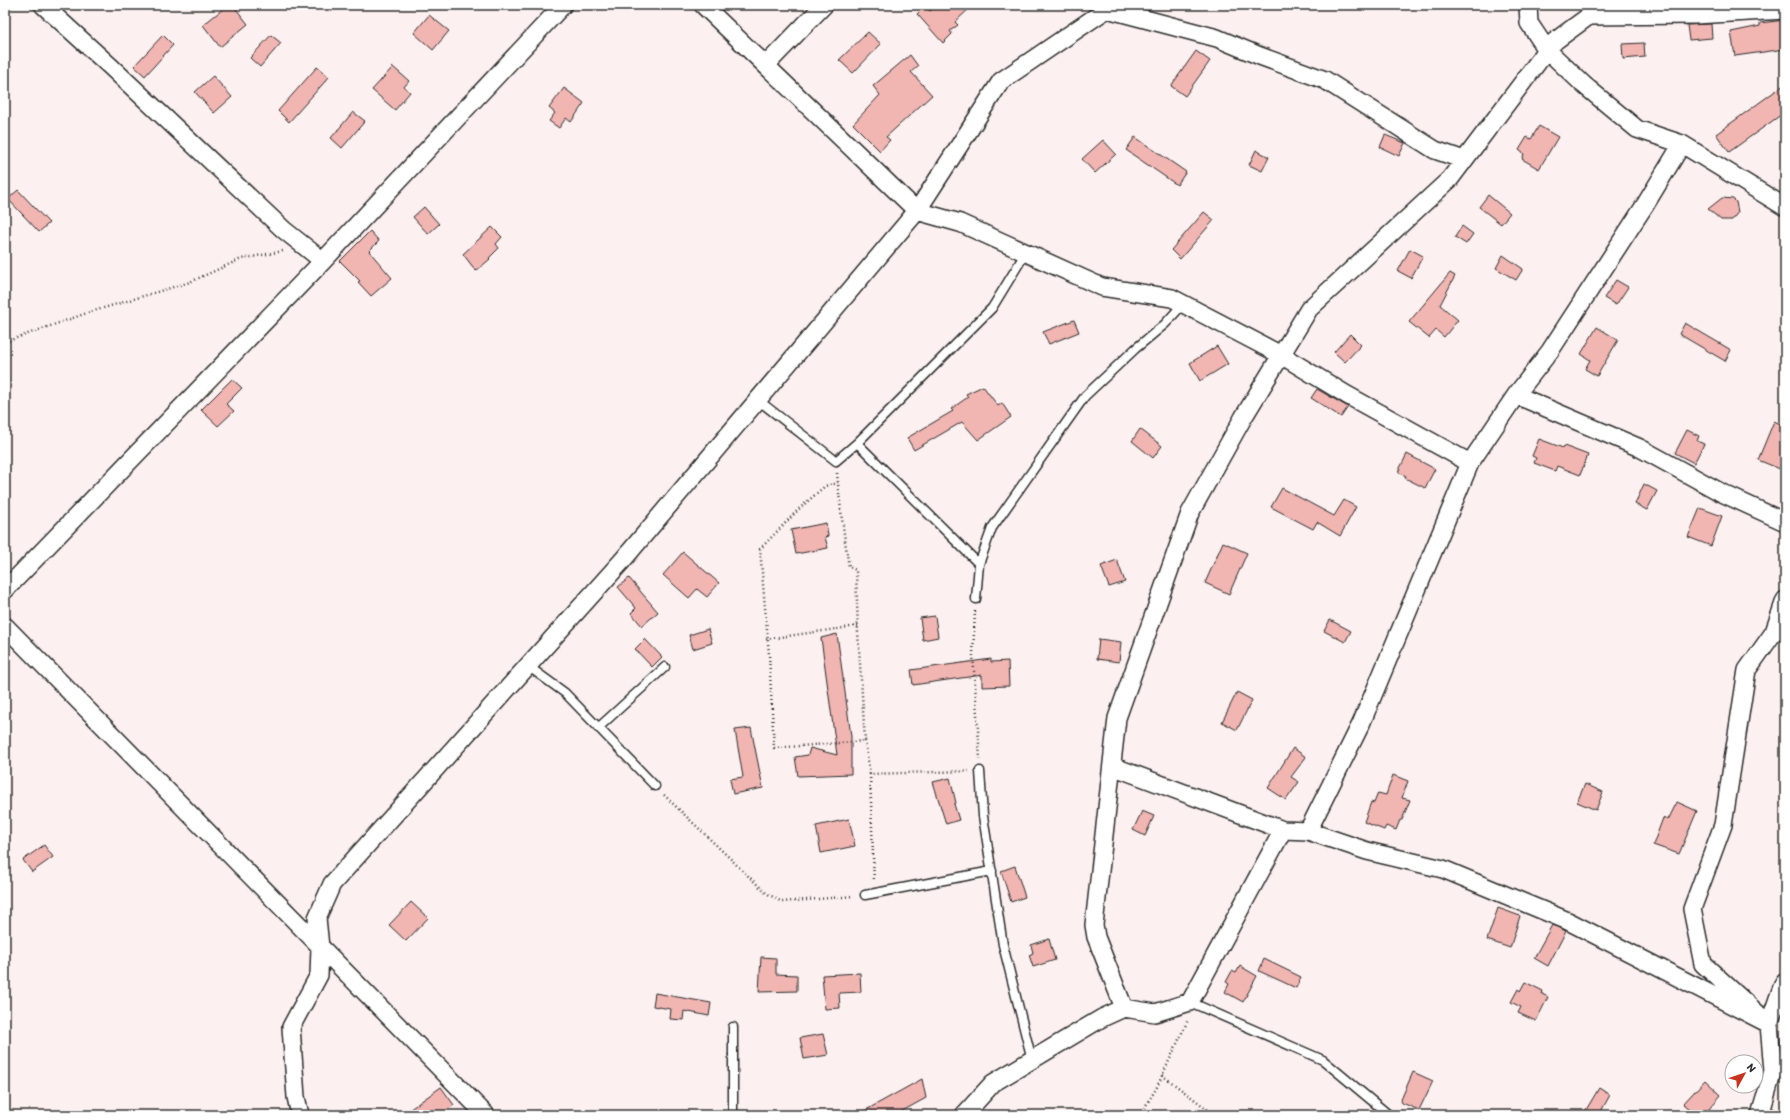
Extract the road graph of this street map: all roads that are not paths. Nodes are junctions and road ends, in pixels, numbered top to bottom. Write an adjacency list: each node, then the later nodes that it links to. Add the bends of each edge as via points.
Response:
1 (43, 5): 15 (street, via 284,230)
2 (563, 5): 15 (street)
3 (703, 5): 9 (street)
4 (824, 5): 9 (street)
5 (1528, 5): 8 (street, via 1529,23)
6 (1107, 6): 11 (street, via 1218,38 1325,80 1435,150); 13 (street, via 1001,81)
7 (1785, 10): 8 (street, via 1589,16)
8 (1547, 50): 10 (street, via 1637,129); 11 (street)
9 (766, 65): 13 (street)
10 (1682, 144): 12 (street); 18 (street, via 1550,351)
11 (1464, 160): 17 (street, via 1450,179 1309,309)
12 (1785, 207)
13 (917, 211): 14 (street, via 960,223); 19 (street)
14 (1026, 252): 16 (street, via 1102,287 1172,298); 20 (lane, via 992,308)
15 (323, 261): 24 (street)
16 (1183, 304): 17 (street); 23 (lane, via 1165,324 1085,396 992,528)
17 (1281, 355): 21 (street); 31 (street, via 1190,513 1117,718)
18 (1516, 394): 21 (street); 22 (street, via 1640,448 1722,493)
19 (758, 400): 20 (lane, via 836,461); 28 (street, via 622,561)
20 (857, 443): 23 (lane)
21 (1470, 463): 35 (street, via 1361,724)
22 (1785, 522)
23 (979, 564): 25 (lane)
24 (5, 590)
25 (976, 599)
26 (1785, 600): 42 (street, via 1774,632 1748,670 1723,825 1692,909 1703,964)
27 (5, 626): 38 (street)
28 (528, 666): 30 (lane, via 565,693); 38 (street, via 332,884 317,918)
29 (665, 667): 30 (lane)
30 (598, 728): 33 (lane)
31 (1112, 766): 34 (street); 41 (street, via 1094,925 1096,937)
32 (980, 771): 36 (lane, via 983,816)
33 (655, 786)
34 (1282, 830): 35 (street); 40 (street)
35 (1308, 831): 42 (street, via 1367,851 1443,868 1568,921)
36 (992, 871): 37 (lane); 44 (lane, via 1003,945)
37 (865, 895)
38 (320, 947): 45 (street, via 319,975 291,1027 296,1097); 46 (street)
39 (1785, 982): 42 (street)
40 (1190, 1002): 41 (street, via 1154,1013); 49 (lane, via 1323,1060)
41 (1124, 1008): 44 (street, via 1102,1018)
42 (1769, 1024): 50 (street, via 1774,1071)
43 (733, 1027): 47 (lane)
44 (1032, 1060): 48 (street, via 993,1083)
45 (300, 1115)
46 (486, 1115)
47 (733, 1115)
48 (964, 1115)
49 (1389, 1115)
50 (1760, 1115)

